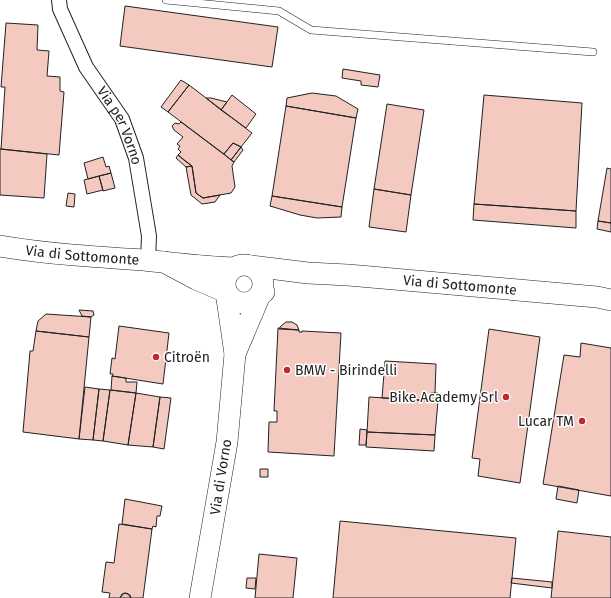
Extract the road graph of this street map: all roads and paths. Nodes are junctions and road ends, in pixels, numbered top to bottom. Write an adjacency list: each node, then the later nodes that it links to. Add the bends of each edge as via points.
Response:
1 (59, 0): 5 (street, Via per Vorno, via 60,9 86,67 122,119 136,158 148,236)
2 (166, 0): 3 (lane, via 279,11 311,30)
3 (593, 52)
4 (0, 246): 5 (main road, Via di Sottomonte, via 32,252)
5 (156, 262): 6 (main road, Via di Sottomonte, via 213,268); 8 (main road, Via di Sottomonte)
6 (242, 267): 7 (main road, Via di Sottomonte); 8 (main road, via 228,273 225,279); 9 (main road, via 258,270 262,275 264,282)
7 (308, 273): 9 (main road, Via di Sottomonte, via 282,282); 10 (main road, Via di Sottomonte)
8 (226, 292): 9 (main road, Via di Sottomonte, via 236,302 243,303 256,299); 11 (main road, Via di Vorno)
9 (260, 294): 11 (main road, Via di Vorno)
10 (611, 300)
11 (235, 354): 12 (main road, Via di Vorno, via 227,442)
12 (200, 598)

